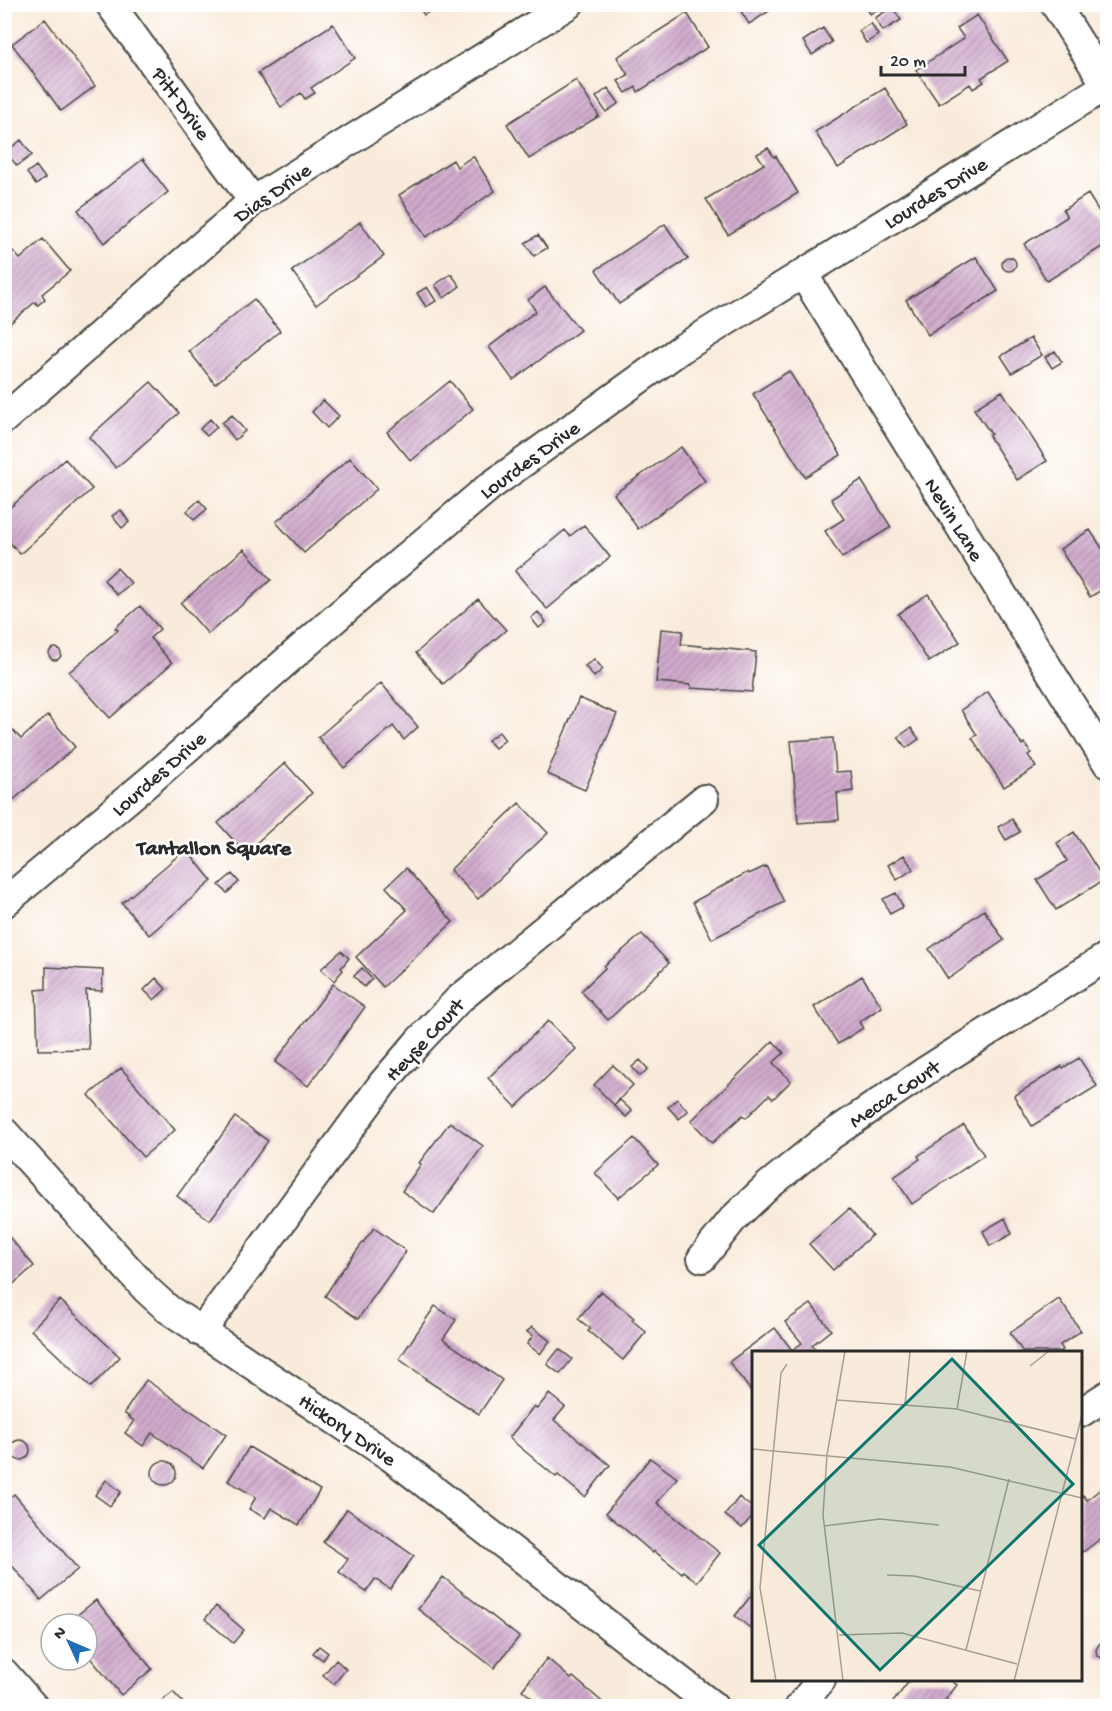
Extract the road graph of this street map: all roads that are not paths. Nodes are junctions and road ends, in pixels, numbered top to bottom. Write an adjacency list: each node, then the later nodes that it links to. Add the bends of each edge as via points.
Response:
1 (110, 4): 5 (street, Pitt Drive)
2 (569, 4): 5 (street, Dias Drive)
3 (1055, 4): 4 (street)
4 (1107, 87): 6 (street, Lourdes Drive)
5 (253, 201): 7 (street, Dias Drive)
6 (803, 274): 8 (street, Nevin Lane); 10 (street, Lourdes Drive, via 681,349 489,487)
7 (4, 420)
8 (1107, 764)
9 (704, 799): 14 (street, Heyse Court, via 458,1000 419,1041 383,1083)
10 (4, 903)
11 (1107, 956): 13 (street, Mecca Court, via 826,1138 733,1219)
12 (4, 1132): 14 (street, Hickory Drive, via 147,1290)
13 (702, 1258)
14 (201, 1332): 20 (street, Hickory Drive, via 391,1457)
15 (1107, 1395): 16 (street)
16 (1082, 1412)
17 (4, 1673): 19 (street)
18 (820, 1681): 21 (street)
19 (33, 1707)
20 (713, 1707)
21 (800, 1707)

